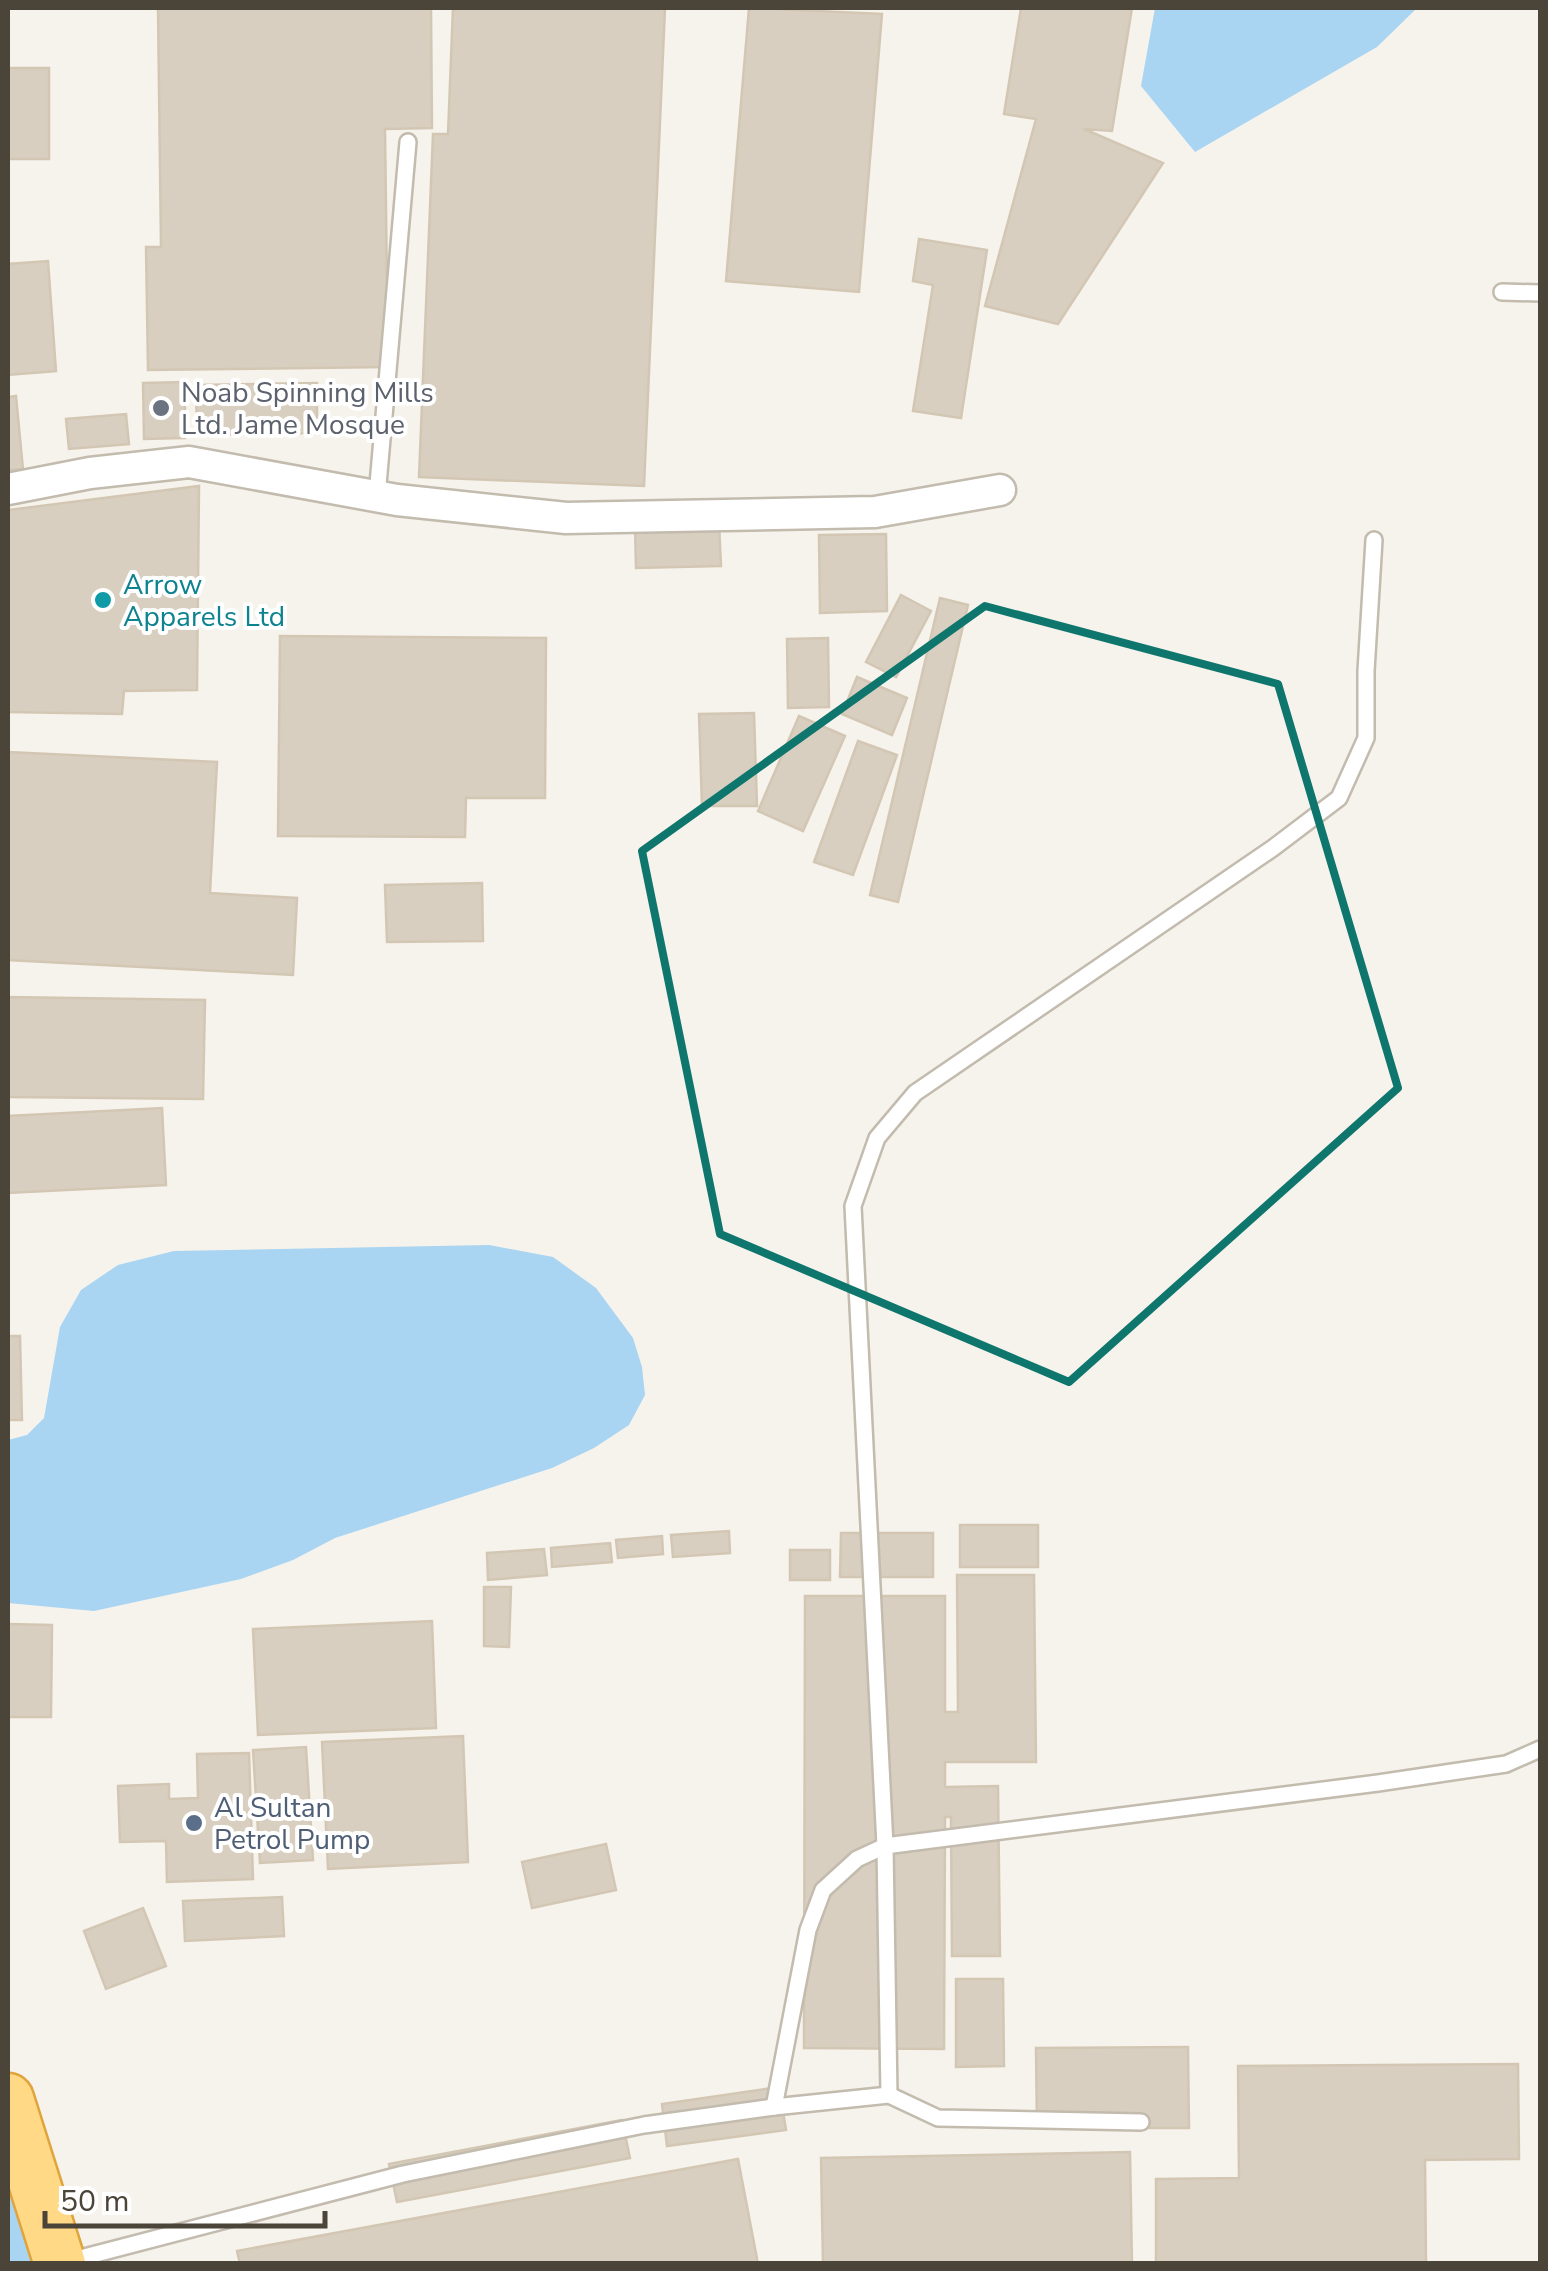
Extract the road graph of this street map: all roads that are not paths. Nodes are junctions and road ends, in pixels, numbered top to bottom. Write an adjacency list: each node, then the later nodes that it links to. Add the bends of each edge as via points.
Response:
1 (408, 142): 6 (lane)
2 (1502, 292): 3 (lane)
3 (1540, 293)
4 (8, 490): 6 (street, via 188,462)
5 (1000, 490): 6 (street, via 875,512 566,518)
6 (377, 496)
7 (1374, 540): 9 (lane, via 1366,738 1339,798 915,1094 877,1138 853,1206)
8 (1540, 1749): 9 (lane, via 1506,1764 1378,1783)
9 (885, 1846): 10 (lane); 12 (lane, via 857,1859 823,1890 808,1930)
10 (889, 2096): 12 (lane); 13 (lane, via 938,2118)
11 (8, 2098): 14 (highway)
12 (774, 2106): 14 (lane, via 403,2174)
13 (1141, 2122)
14 (61, 2264)

